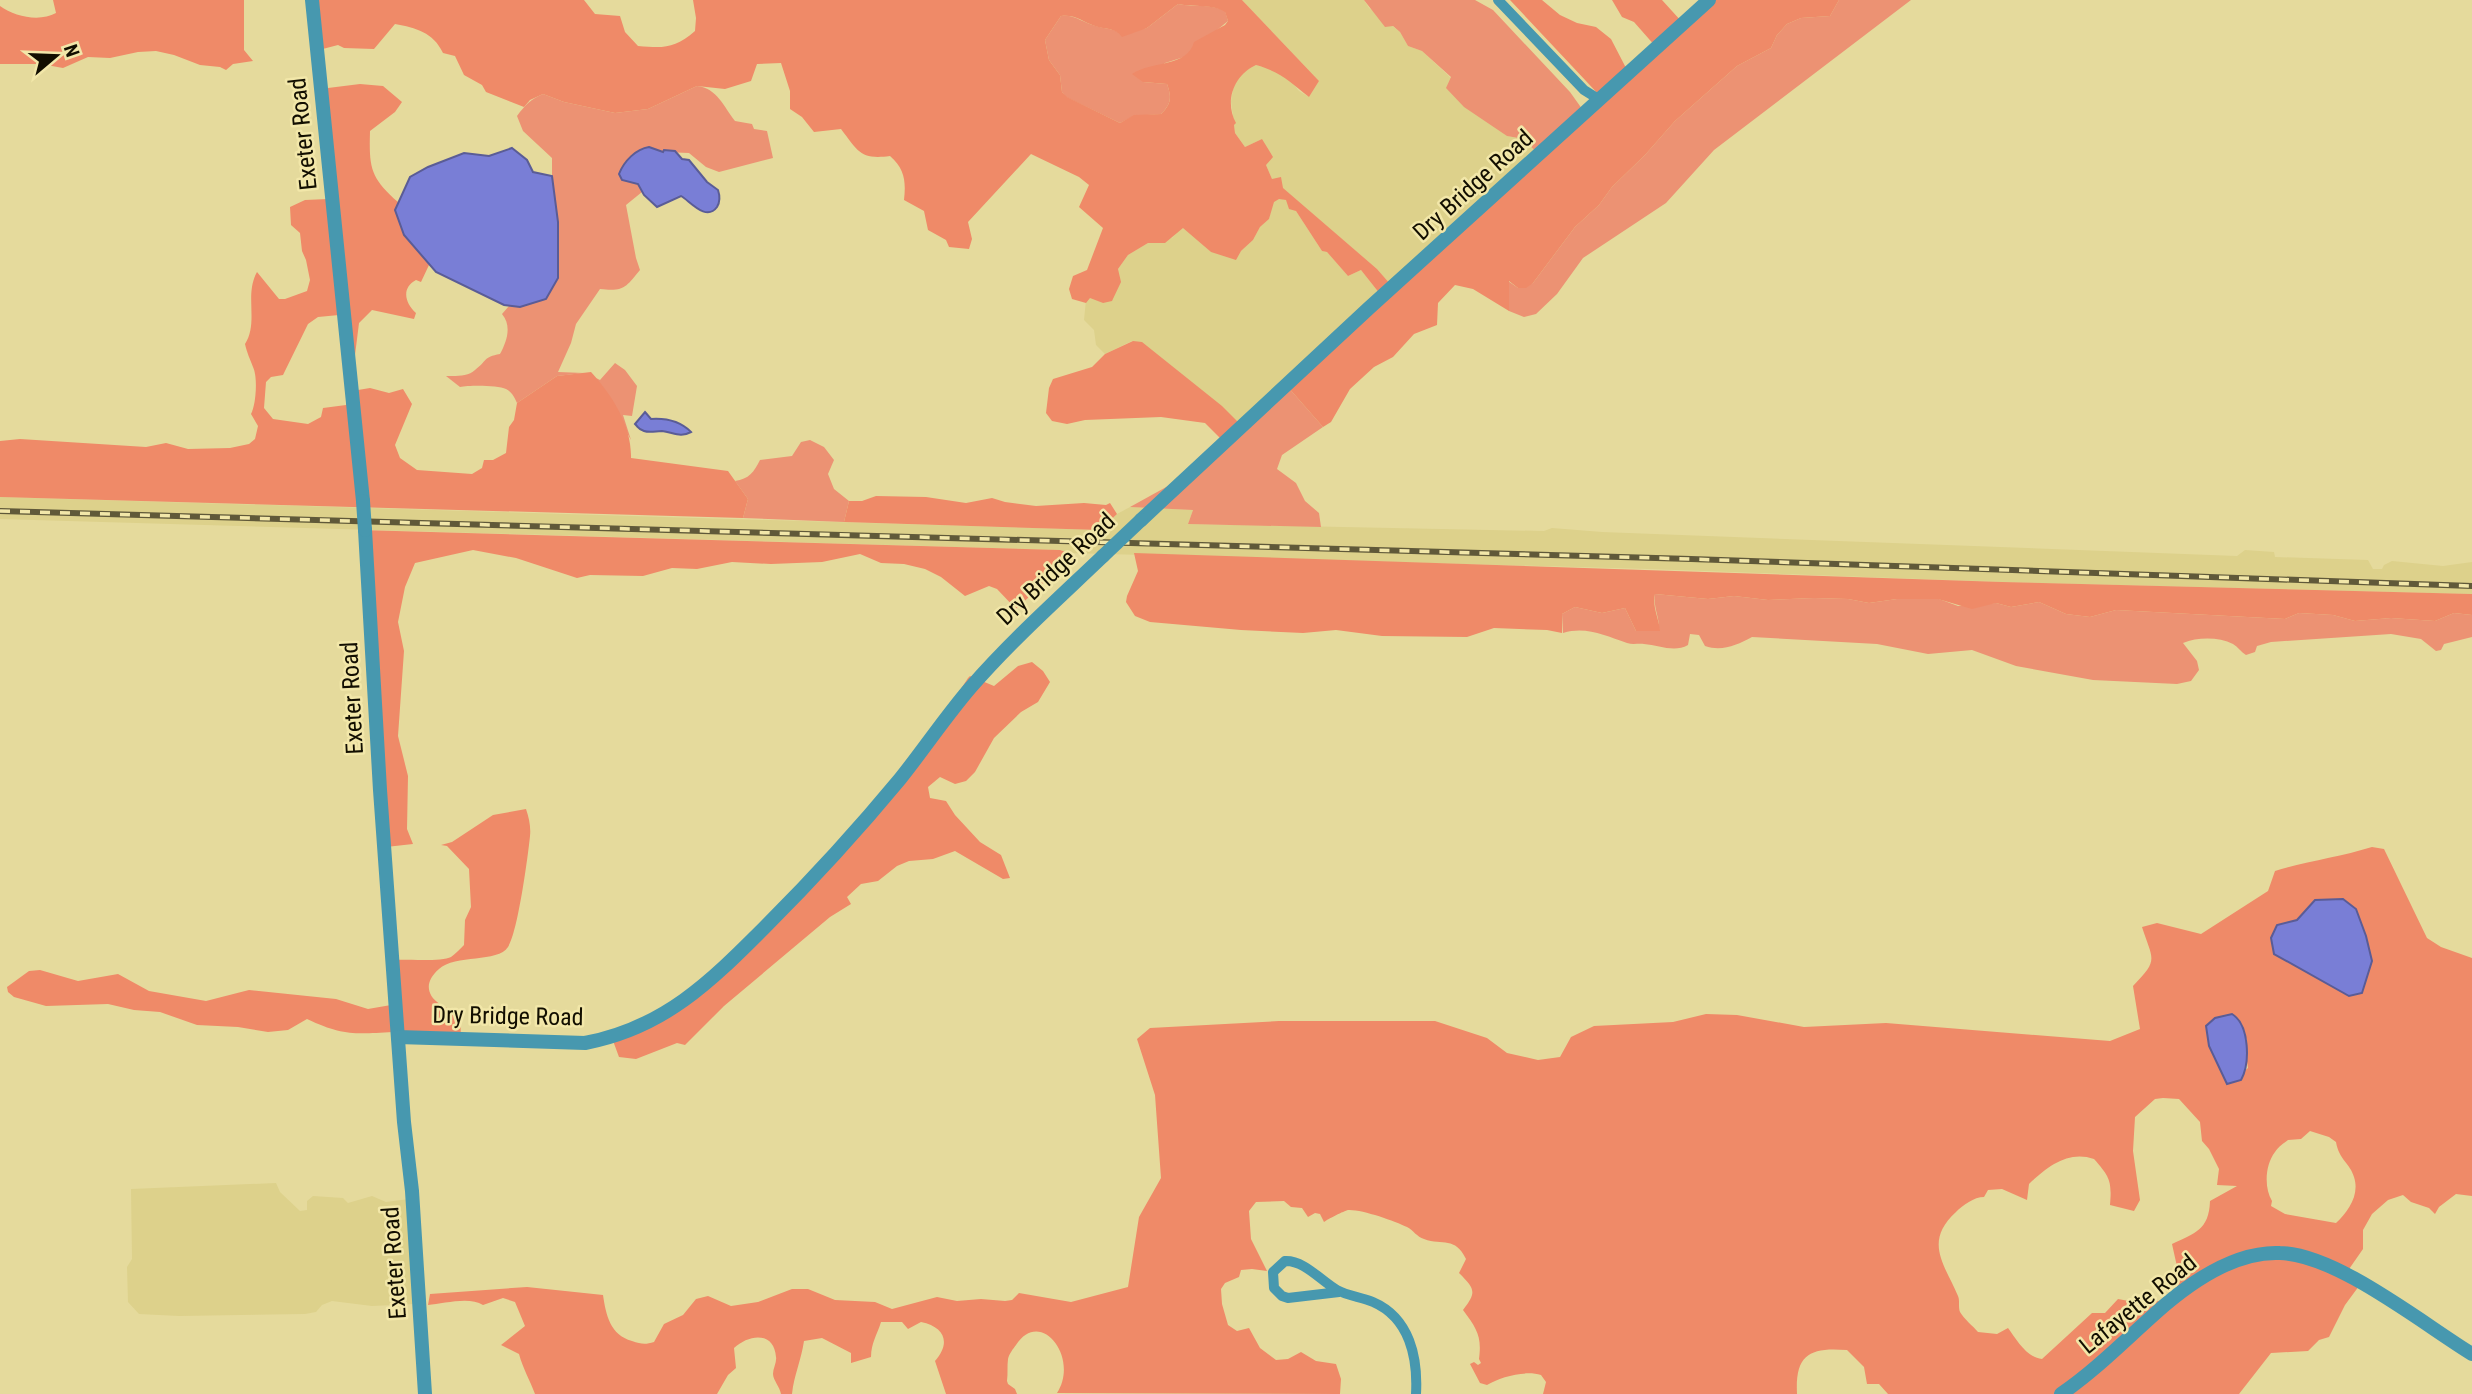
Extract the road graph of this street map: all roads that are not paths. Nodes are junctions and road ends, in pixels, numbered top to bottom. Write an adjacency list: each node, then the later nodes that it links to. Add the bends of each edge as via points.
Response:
1 (312, 0): 5 (street, Exeter Road, bridge, via 363,501)
2 (1498, 0): 4 (street, via 1584,90)
3 (1709, 0): 4 (street, Dry Bridge Road)
4 (1600, 100): 5 (street, Dry Bridge Road, bridge, via 1369,308 1005,649 807,885 691,997 636,1029 585,1043)
5 (398, 1037): 8 (street, Exeter Road)
6 (1339, 1292): 6 (street, via 1297,1262 1280,1263 1273,1272 1274,1289 1282,1296); 9 (street, via 1372,1301 1395,1316 1413,1349)
7 (2472, 1354): 10 (street, Lafayette Road, via 2343,1273 2320,1261 2279,1252 2229,1263 2208,1274)
8 (425, 1394)
9 (1416, 1394)
10 (2061, 1394)

